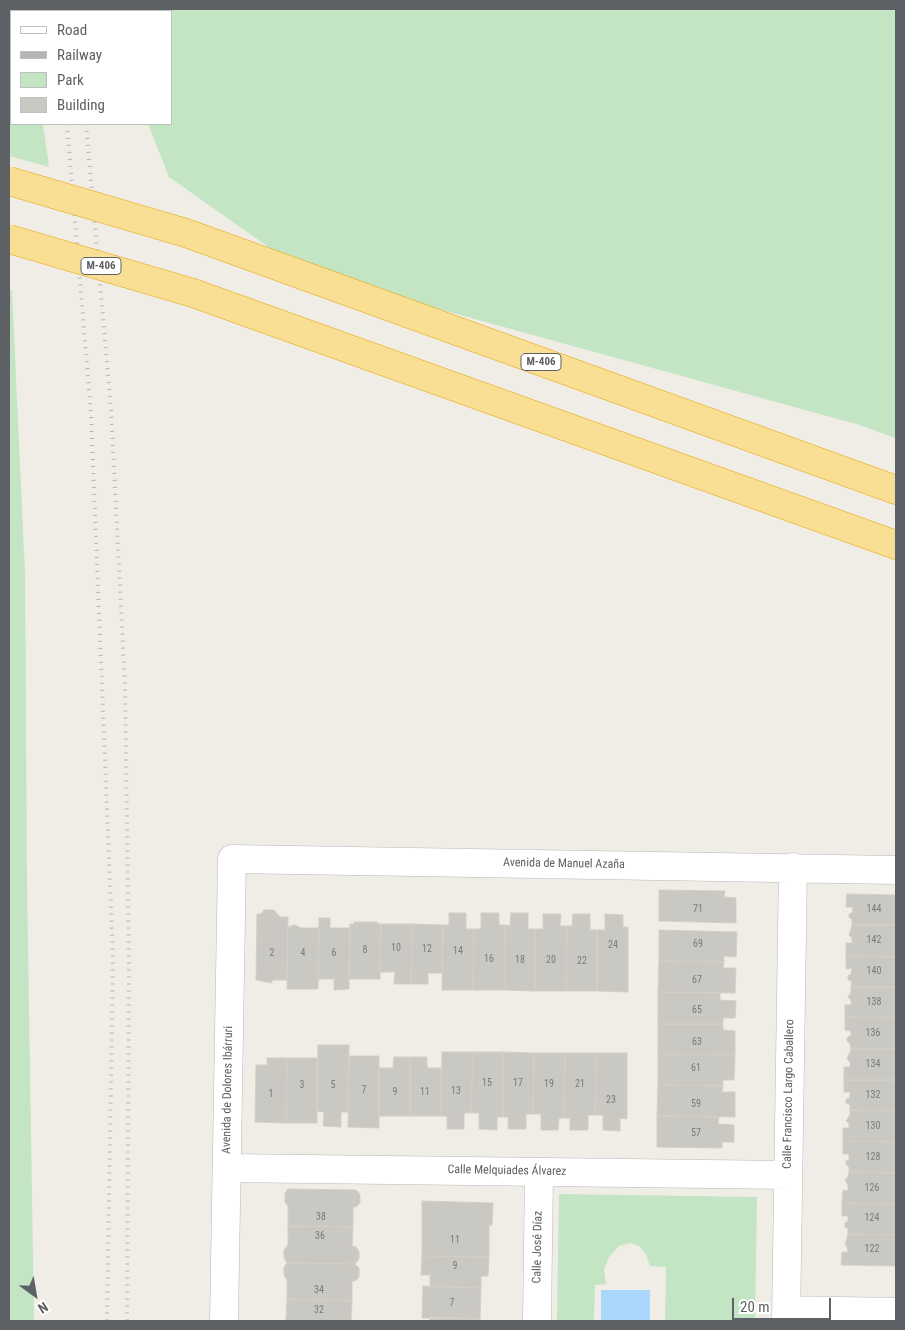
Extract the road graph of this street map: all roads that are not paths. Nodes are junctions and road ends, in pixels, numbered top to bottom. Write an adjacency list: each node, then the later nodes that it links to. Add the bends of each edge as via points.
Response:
1 (9, 181): 3 (highway, M-406, bridge, via 186,233)
2 (9, 239): 4 (highway, M-406, bridge, via 193,293)
3 (896, 490)
4 (896, 545)
5 (232, 859): 6 (street, Avenida de Manuel Azaña); 8 (street, Avenida de Dolores Ibárruri)
6 (793, 867): 7 (street, Avenida de Manuel Azaña); 10 (street, Calle Francisco Largo Caballero)
7 (896, 870)
8 (227, 1168): 9 (street, Calle Melquiades Álvarez); 13 (street, Avenida de Dolores Ibárruri)
9 (539, 1172): 10 (street, Calle Melquiades Álvarez); 14 (street, Calle José Díaz)
10 (788, 1175): 12 (street, Calle Francisco Largo Caballero)
11 (896, 1312): 12 (street)
12 (786, 1316)
13 (224, 1321)
14 (537, 1321)

